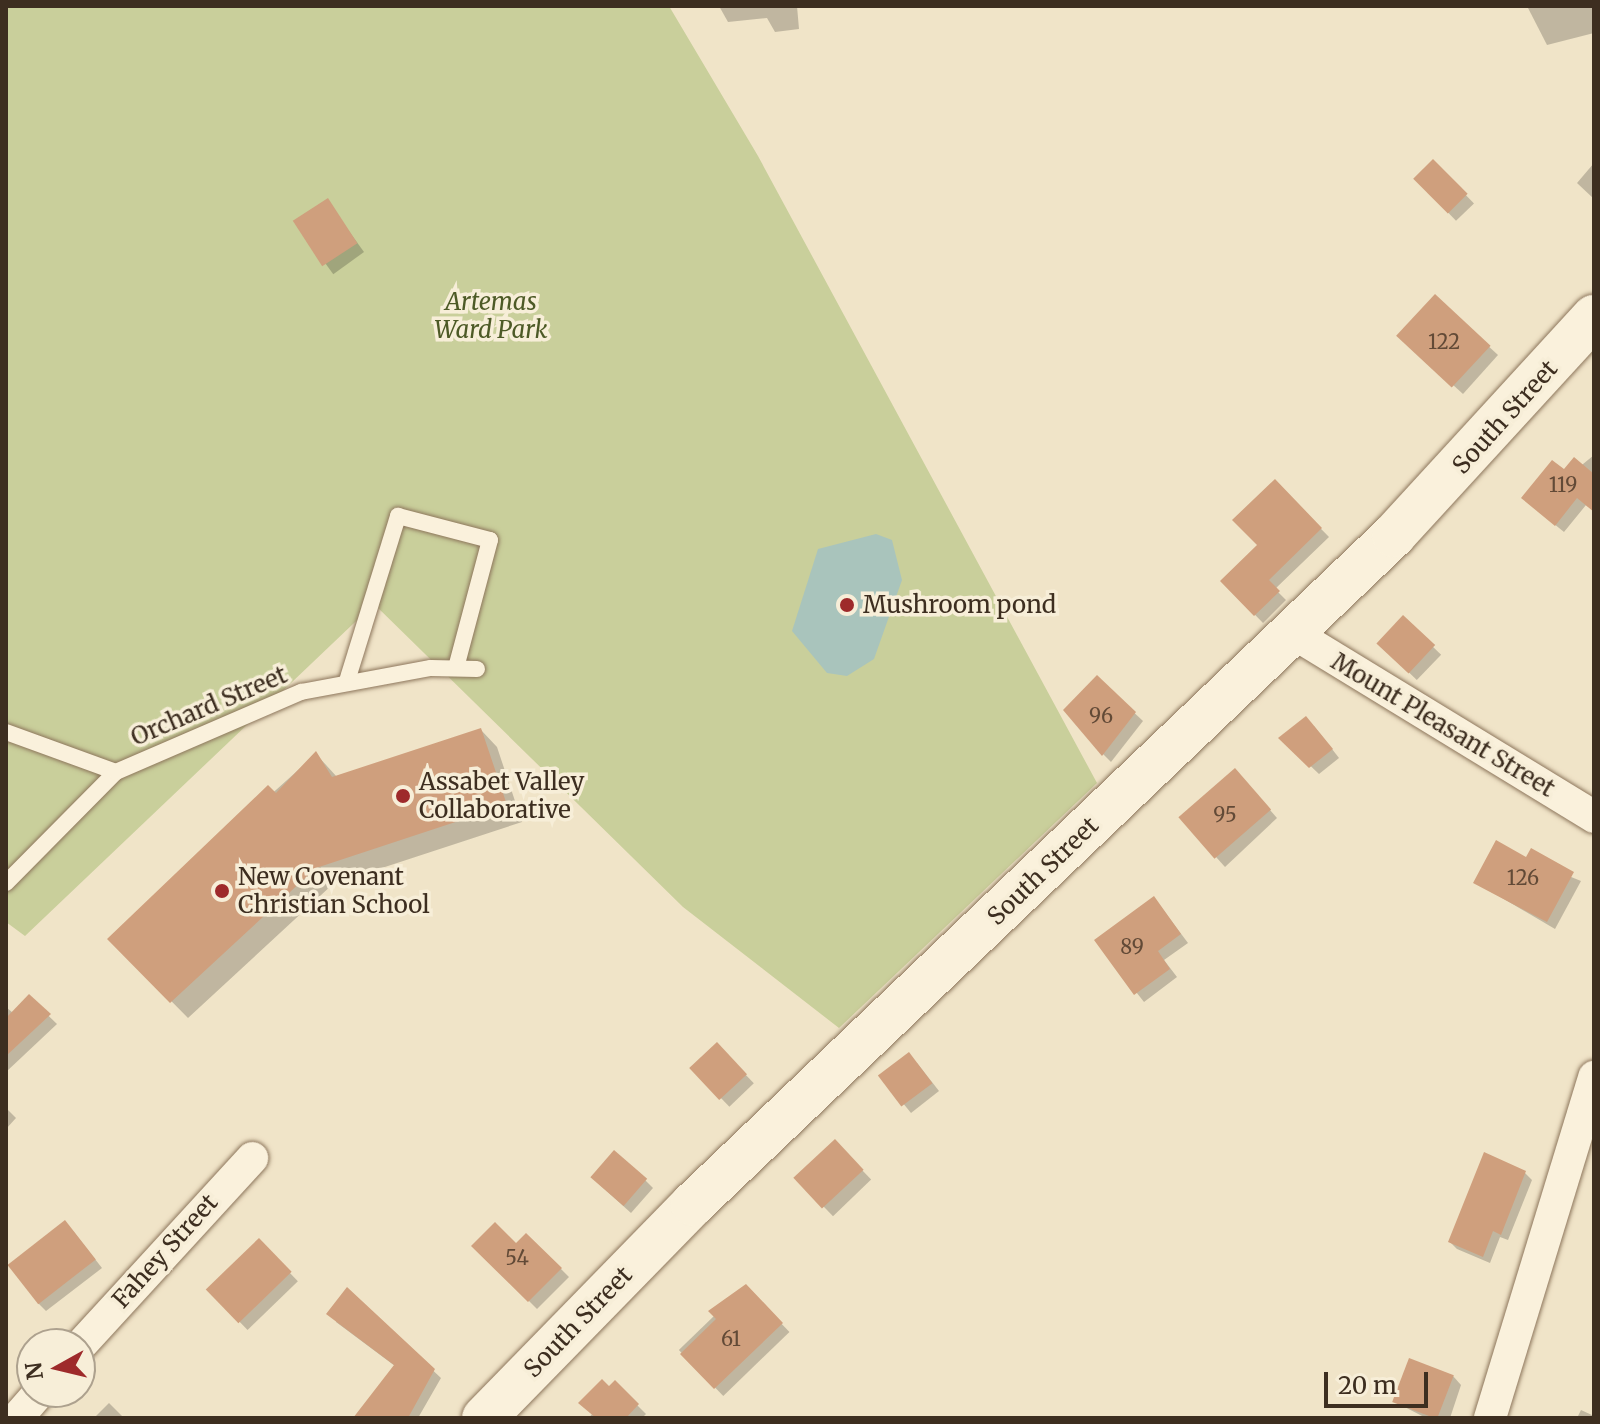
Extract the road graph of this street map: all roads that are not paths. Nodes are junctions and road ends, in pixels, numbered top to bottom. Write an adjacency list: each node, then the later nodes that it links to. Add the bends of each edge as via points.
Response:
1 (1594, 317): 2 (main road, South Street, via 1457,471)
2 (1293, 633): 8 (street, Mount Pleasant Street); 13 (main road, South Street, via 693,1204)
3 (456, 668): 4 (lane, Orchard Street); 5 (lane, Orchard Street); 5 (lane, via 490,540 398,516)
4 (477, 669)
5 (347, 681): 7 (lane, Orchard Street, via 301,692)
6 (6, 732): 7 (lane)
7 (116, 772): 9 (lane, Orchard Street)
8 (1594, 817)
9 (6, 883)
10 (1594, 1077): 14 (street)
11 (252, 1158): 12 (street, Fahey Street)
12 (96, 1329)
13 (484, 1418)
14 (1490, 1418)

